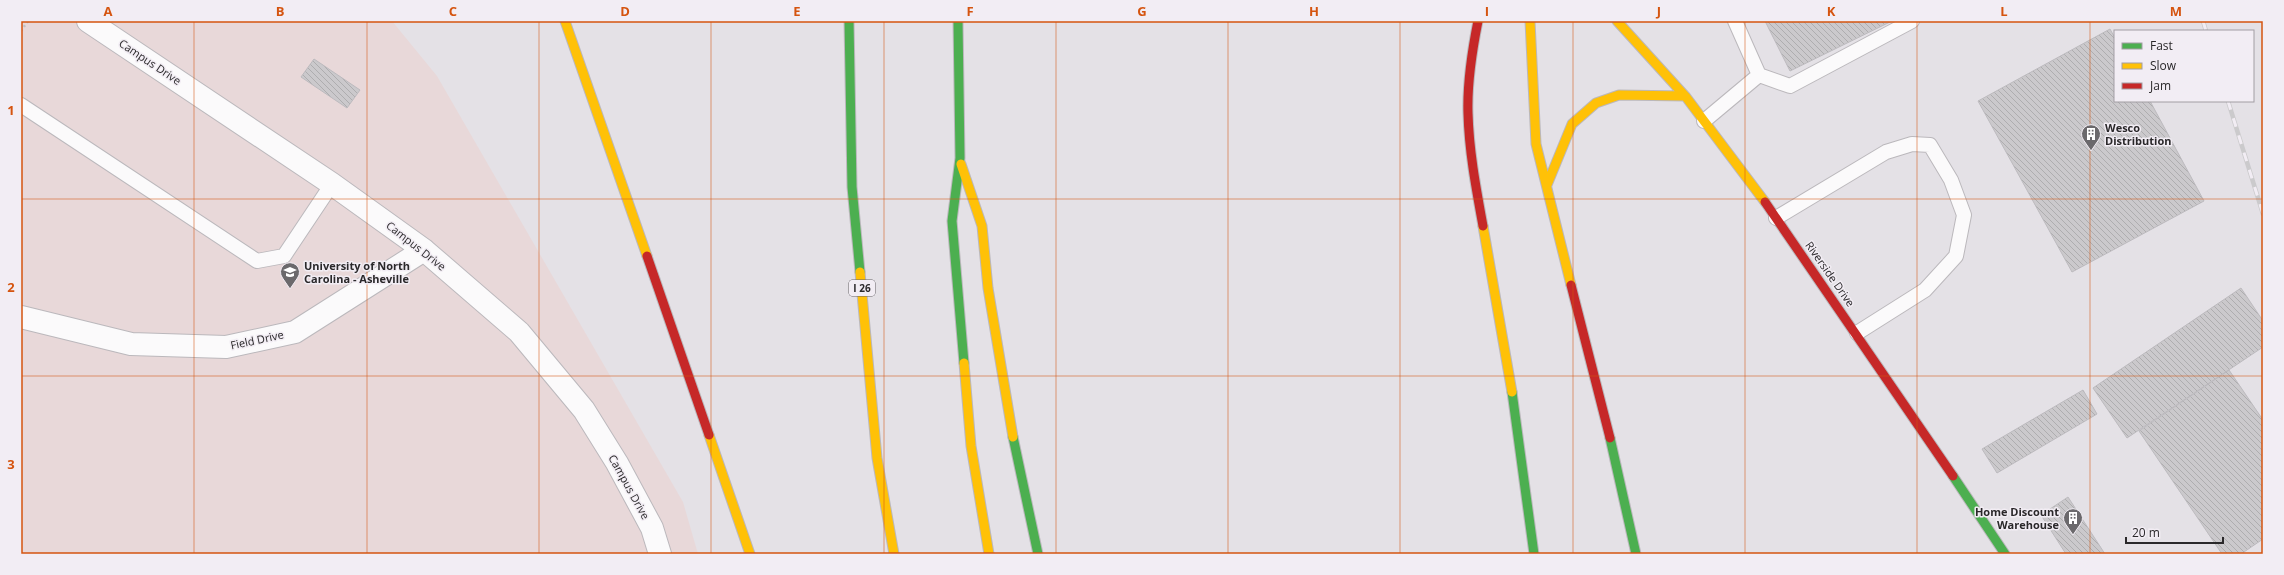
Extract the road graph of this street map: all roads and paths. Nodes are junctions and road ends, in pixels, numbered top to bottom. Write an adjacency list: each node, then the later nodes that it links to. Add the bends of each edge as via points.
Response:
1 (28, 21): 11 (path)
2 (88, 21): 17 (street, Campus Drive)
3 (565, 21): 24 (main road)
4 (849, 21): 25 (main road, I 26, via 852,187 877,458)
5 (958, 21): 16 (main road)
6 (1478, 21): 28 (main road, via 1471,59 1468,112 1472,164 1510,377)
7 (1530, 21): 18 (main road, via 1536,144)
8 (1617, 21): 13 (main road, Riverside Drive)
9 (1735, 21): 12 (lane)
10 (1912, 21): 12 (lane, via 1790,86)
11 (21, 30)
12 (1759, 75): 15 (lane)
13 (1685, 96): 15 (main road, Riverside Drive); 18 (main road, via 1618,95 1596,103 1572,124)
14 (21, 105): 17 (lane, via 257,261 284,256)
15 (1704, 121): 19 (main road, Riverside Drive)
16 (960, 158): 26 (main road, via 952,221 971,446); 27 (main road, via 982,226 988,288 1010,424)
17 (332, 184): 20 (street, Campus Drive)
18 (1547, 185): 29 (main road, via 1622,487)
19 (1776, 218): 22 (main road, Riverside Drive); 22 (lane, via 1886,152 1912,144 1930,144 1950,180 1964,215 1956,256 1925,290)
20 (424, 250): 21 (street, Field Drive, via 295,332 226,347 131,344); 23 (street, Campus Drive, via 519,332 584,410 617,463 648,522)
21 (21, 317)
22 (1857, 333): 30 (main road, Riverside Drive)
23 (660, 554)
24 (750, 554)
25 (894, 554)
26 (989, 554)
27 (1038, 554)
28 (1534, 554)
29 (1636, 554)
30 (2005, 554)

